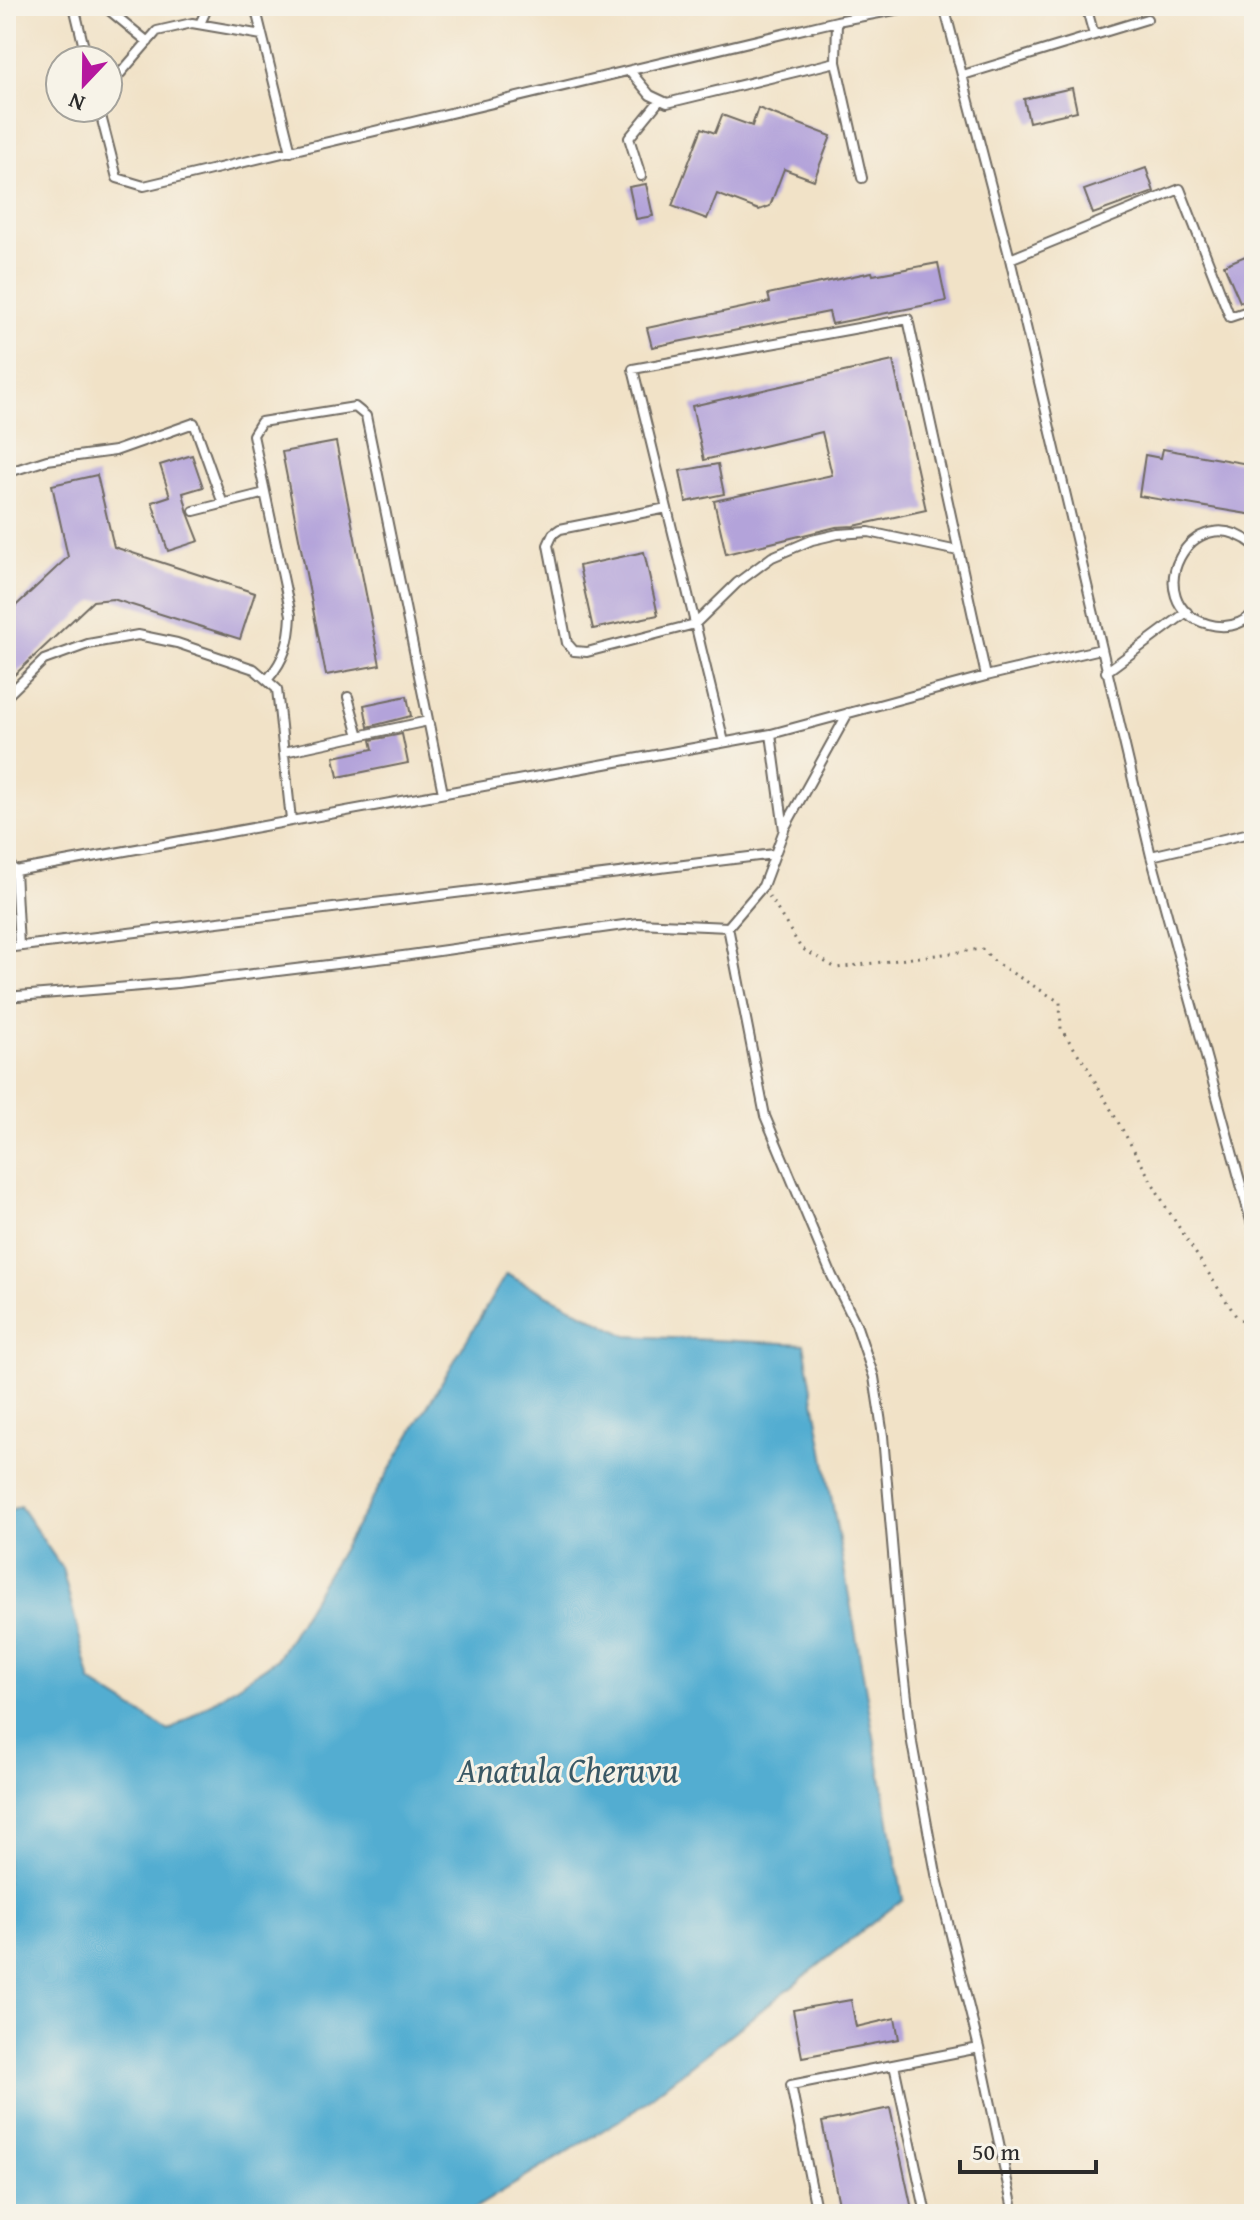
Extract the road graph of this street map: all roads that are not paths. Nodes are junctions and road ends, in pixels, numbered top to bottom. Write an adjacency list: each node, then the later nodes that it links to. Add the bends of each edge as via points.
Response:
1 (74, 6): 14 (lane)
2 (104, 6): 13 (lane)
3 (208, 6): 10 (lane)
4 (255, 6): 11 (lane)
5 (916, 6): 9 (lane)
6 (944, 6): 18 (lane)
7 (1086, 6): 12 (lane)
8 (1147, 19): 12 (lane)
9 (837, 21): 15 (lane); 17 (lane)
10 (200, 24): 11 (lane); 13 (lane, via 157,31)
11 (262, 35): 21 (lane)
12 (1094, 35): 18 (lane)
13 (148, 42): 16 (lane)
14 (83, 44)
15 (836, 62): 19 (lane, via 667,103); 23 (lane)
16 (124, 69)
17 (630, 71): 19 (lane); 21 (lane)
18 (963, 75): 24 (lane)
19 (660, 100): 22 (lane, via 629,138)
20 (103, 124): 21 (lane, via 117,178 144,186)
21 (291, 152)
22 (641, 176)
23 (862, 178)
24 (1010, 259): 25 (lane, via 1180,189 1230,317); 36 (lane)
25 (1254, 309)
26 (6, 473): 28 (lane, via 47,460 115,451 194,423)
27 (265, 493): 28 (lane); 39 (lane, via 291,615 290,639); 43 (lane, via 253,435 261,422 355,407 366,416)
28 (223, 504): 30 (lane)
29 (667, 508): 32 (lane, via 633,369 908,319); 35 (lane); 35 (lane, via 553,534 548,545 567,643 574,651 587,652)
30 (194, 511)
31 (1254, 545): 33 (lane, via 1230,532 1201,536 1188,544 1174,571 1178,600)
32 (958, 551): 35 (lane, via 869,532 812,540 772,557); 38 (lane)
33 (1187, 612): 34 (lane, via 1216,626 1233,626); 37 (lane)
34 (1254, 613)
35 (695, 624): 46 (lane)
36 (1101, 649): 37 (lane); 38 (lane)
37 (1106, 672): 53 (lane)
38 (986, 676): 42 (lane)
39 (268, 679): 40 (lane, via 254,669 138,635 88,644 44,660); 47 (lane, via 277,689)
40 (6, 697)
41 (348, 697): 45 (lane)
42 (848, 713): 44 (lane); 50 (lane)
43 (428, 721): 45 (lane); 48 (lane)
44 (771, 734): 46 (lane); 50 (lane)
45 (359, 736): 47 (lane)
46 (724, 742): 48 (lane)
47 (284, 752): 49 (lane)
48 (443, 793): 49 (lane)
49 (291, 820): 55 (lane)
50 (784, 830): 52 (lane)
51 (1254, 832): 53 (lane)
52 (774, 854): 56 (lane, via 763,886); 57 (lane)
53 (1151, 856): 60 (lane)
54 (6, 860): 55 (lane)
55 (15, 871): 57 (lane)
56 (728, 927): 59 (lane, via 638,923 178,983); 61 (lane, via 765,1116 874,1377 912,1743 936,1874)
57 (19, 946): 58 (lane)
58 (6, 948)
59 (6, 997)
60 (1254, 1232)
61 (979, 2048): 62 (lane); 65 (lane)
62 (894, 2065): 63 (lane, via 791,2085); 64 (lane)
63 (817, 2214)
64 (926, 2214)
65 (1014, 2214)

